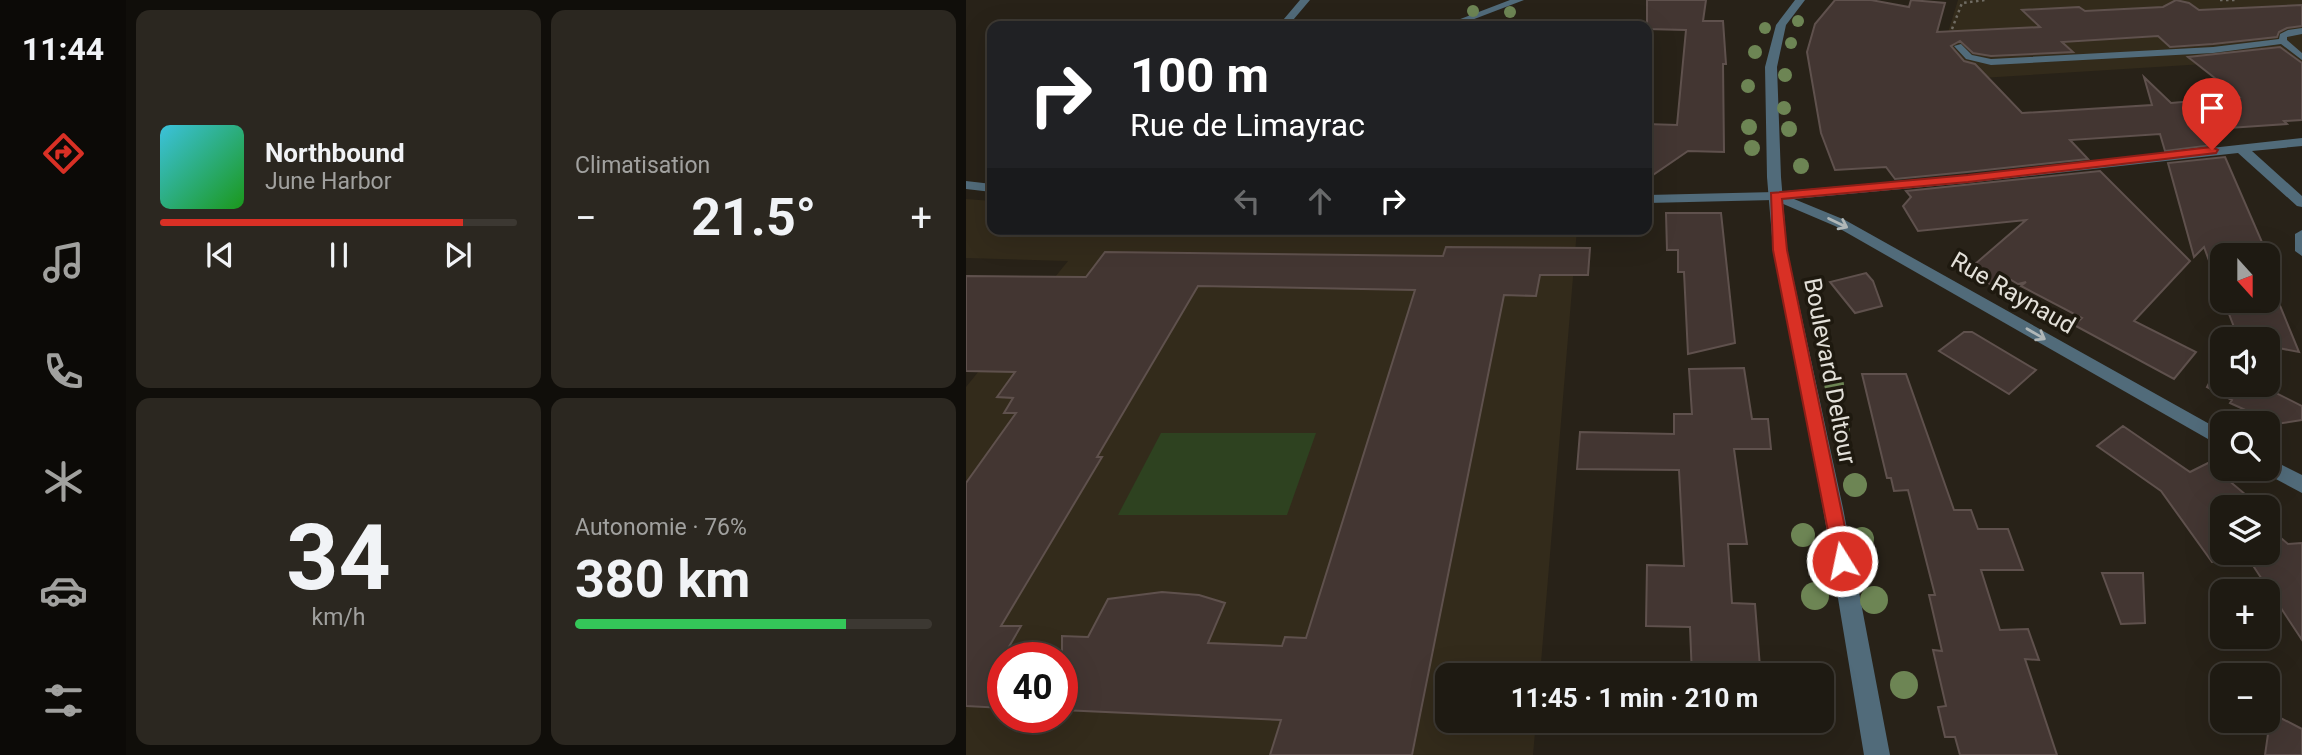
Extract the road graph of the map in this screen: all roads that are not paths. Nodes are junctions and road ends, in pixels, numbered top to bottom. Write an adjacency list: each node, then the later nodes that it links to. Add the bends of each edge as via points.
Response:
1 (1305, 0): 4 (street)
2 (1519, 0): 5 (street)
3 (1800, 0): 14 (street, Boulevard Deltour, via 1781,25 1771,67)
4 (1287, 21)
5 (1461, 21)
6 (2302, 31): 7 (lane, via 2283,36)
7 (2283, 41): 8 (lane, via 2213,50 1991,62 1969,57); 9 (lane)
8 (1958, 46)
9 (2302, 57)
10 (2302, 142): 11 (street)
11 (2239, 147): 14 (street); 16 (street)
12 (966, 185): 13 (street)
13 (987, 187)
14 (1775, 196): 15 (street); 19 (street, Rue Raynaud, one-way to 19, via 1840,223); 22 (street, Boulevard Deltour, via 1780,250)
15 (1652, 199)
16 (2302, 204)
17 (2302, 234): 18 (street)
18 (2302, 251)
19 (2210, 433)
20 (2280, 473): 21 (street)
21 (2302, 485)
22 (1877, 755)

